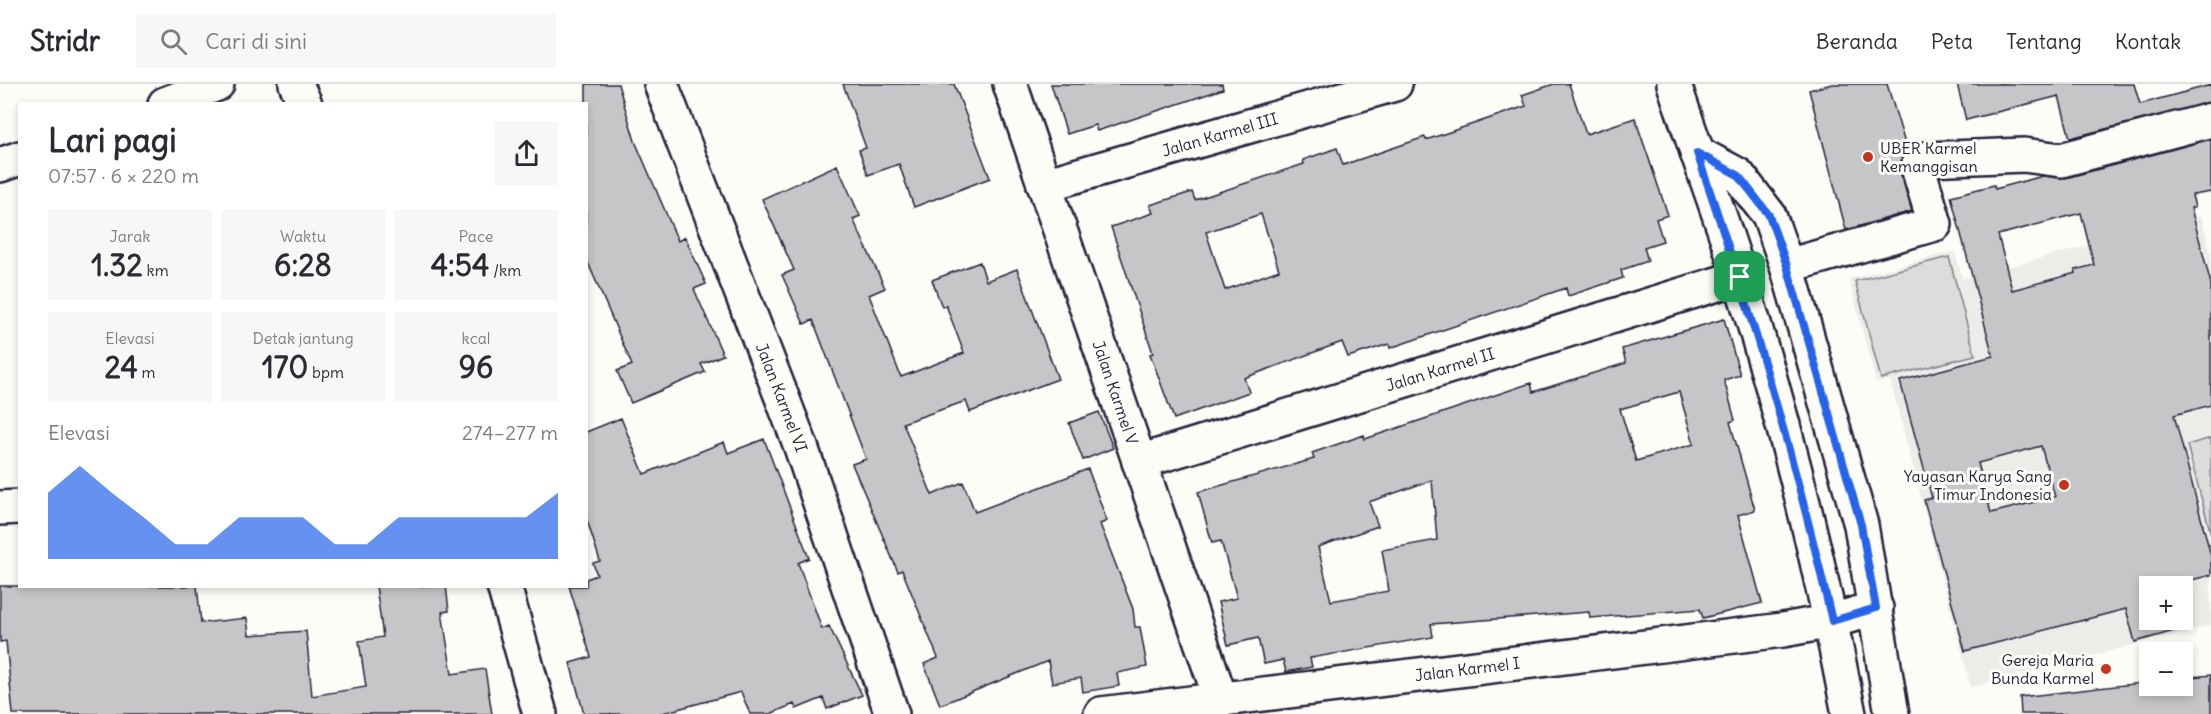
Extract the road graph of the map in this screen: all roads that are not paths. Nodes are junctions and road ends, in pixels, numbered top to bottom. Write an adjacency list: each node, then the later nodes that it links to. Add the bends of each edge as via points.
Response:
1 (217, 84): 8 (street)
2 (296, 84): 9 (street)
3 (660, 84): 29 (street, Jalan Karmel VI, via 800,444)
4 (1010, 84): 14 (street, Jalan Karmel V)
5 (1395, 84): 7 (street, Jalan Karmel III)
6 (1674, 84): 11 (street)
7 (1337, 92): 14 (street, Jalan Karmel III)
8 (170, 102)
9 (303, 102)
10 (2211, 120): 15 (street, via 2061,160 2024,155 1926,159 1919,164 1918,171 1935,224)
11 (1697, 153): 15 (street, via 1738,175 1769,215); 16 (street)
12 (18, 159): 13 (street)
13 (0, 165)
14 (1044, 185): 19 (street, Jalan Karmel V)
15 (1787, 266): 17 (street)
16 (1740, 277): 18 (street); 19 (street, Jalan Karmel II)
17 (1821, 386): 18 (street); 22 (street)
18 (1776, 401): 23 (street)
19 (1139, 462): 27 (street, Jalan Karmel V)
20 (18, 507): 21 (street)
21 (0, 508)
22 (1861, 525): 23 (street); 25 (street)
23 (1813, 539): 26 (street)
24 (505, 588): 28 (street)
25 (1876, 608): 26 (street, Jalan Karmel I); 32 (street)
26 (1832, 621): 27 (street, Jalan Karmel I, via 1771,632); 31 (street)
27 (1221, 700): 30 (street, Jalan Karmel I)
28 (540, 714)
29 (892, 714)
30 (1101, 714)
31 (1849, 714)
32 (1892, 714)

